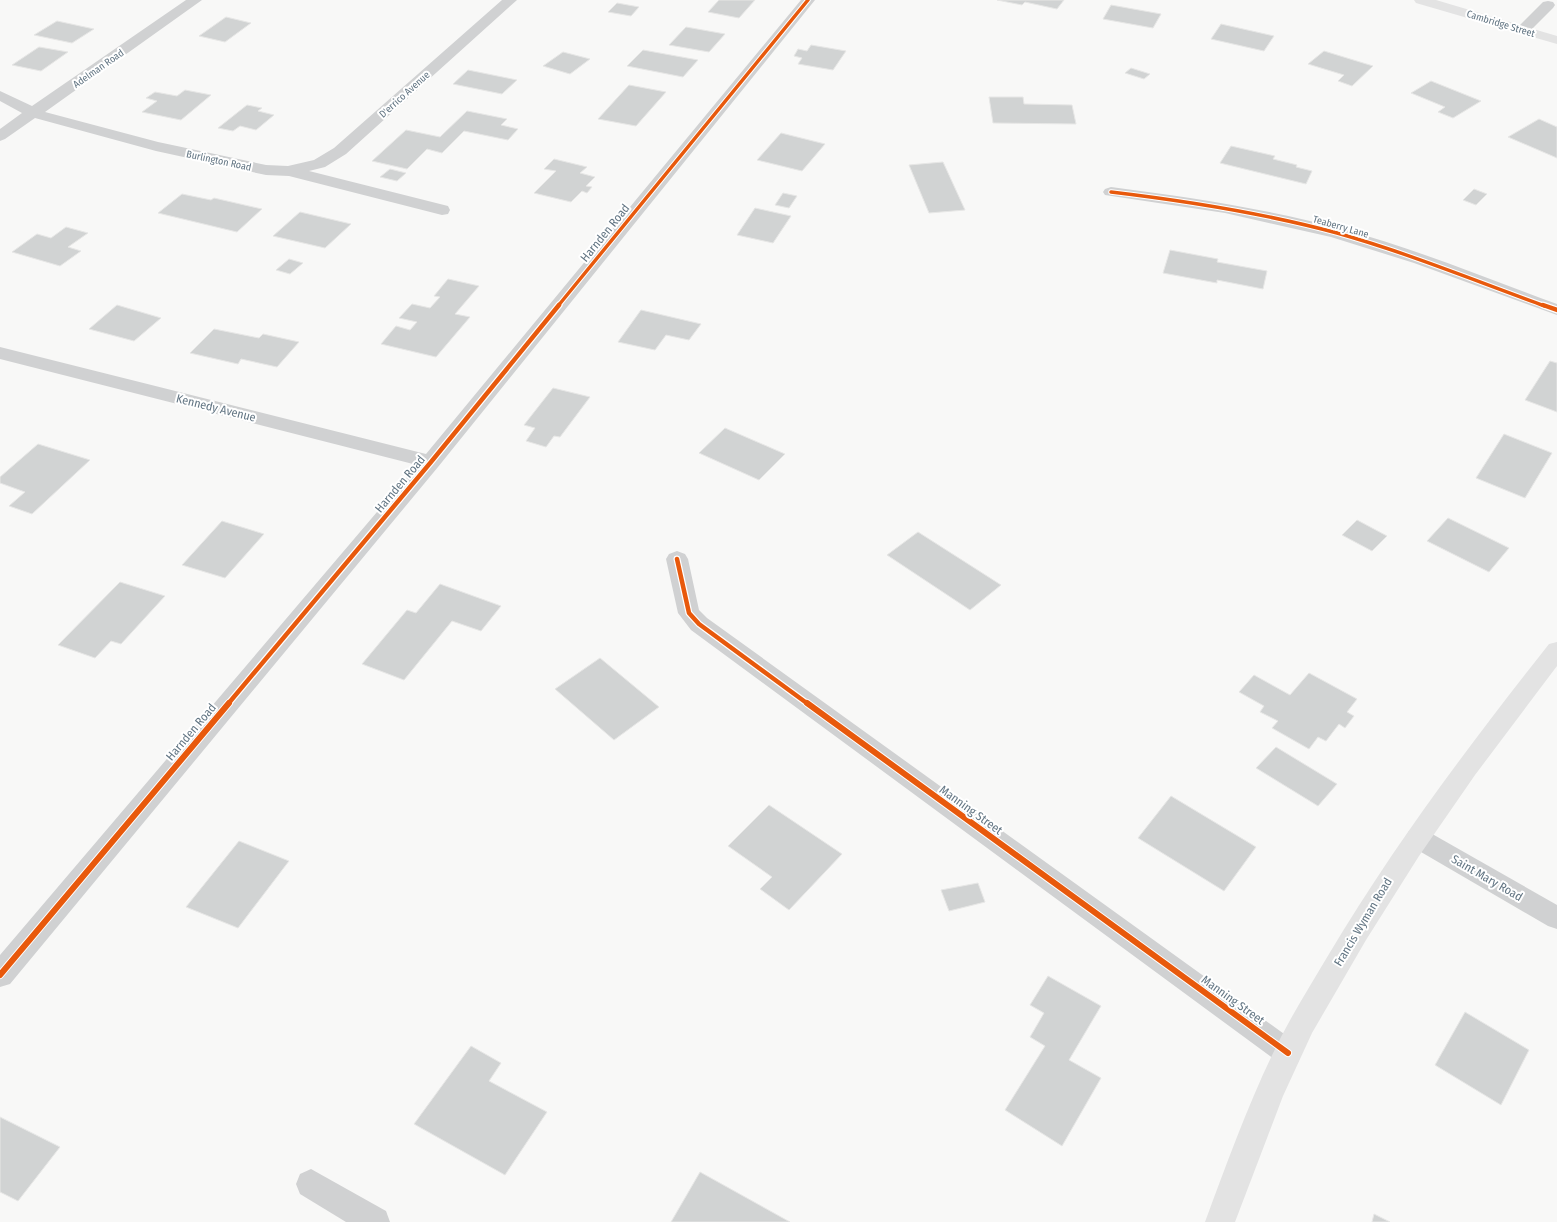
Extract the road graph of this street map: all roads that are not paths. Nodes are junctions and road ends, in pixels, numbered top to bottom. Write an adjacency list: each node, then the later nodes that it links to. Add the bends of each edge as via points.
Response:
1 (196, 0): 9 (street, Adelman Road)
2 (510, 0): 11 (street, D'errico Avenue, via 340,151 319,164)
3 (808, 0): 16 (street, Harnden Road)
4 (1421, 0): 6 (main road, Cambridge Street)
5 (1548, 5): 6 (street)
6 (1523, 30): 7 (main road, Cambridge Street)
7 (1557, 40)
8 (0, 95): 9 (street, Burlington Road)
9 (34, 113): 10 (street, Adelman Road); 11 (street, Burlington Road, via 156,146 266,170)
10 (0, 136)
11 (289, 171): 13 (street, Burlington Road)
12 (1111, 192): 14 (street, Teaberry Lane, via 1223,207 1331,232 1382,247)
13 (442, 210)
14 (1557, 310)
15 (0, 353): 16 (street, Kennedy Avenue)
16 (431, 462): 21 (street, Harnden Road)
17 (677, 559): 22 (street, Manning Street, via 689,613 699,624)
18 (1557, 650): 19 (main road, Francis Wyman Road, via 1454,783)
19 (1418, 838): 20 (street, Saint Mary Road); 22 (main road, Francis Wyman Road, via 1385,884 1352,938)
20 (1557, 918)
21 (0, 975)
22 (1288, 1053): 25 (main road, Francis Wyman Road, via 1261,1114)
23 (310, 1184): 24 (street)
24 (375, 1222)
25 (1220, 1222)

